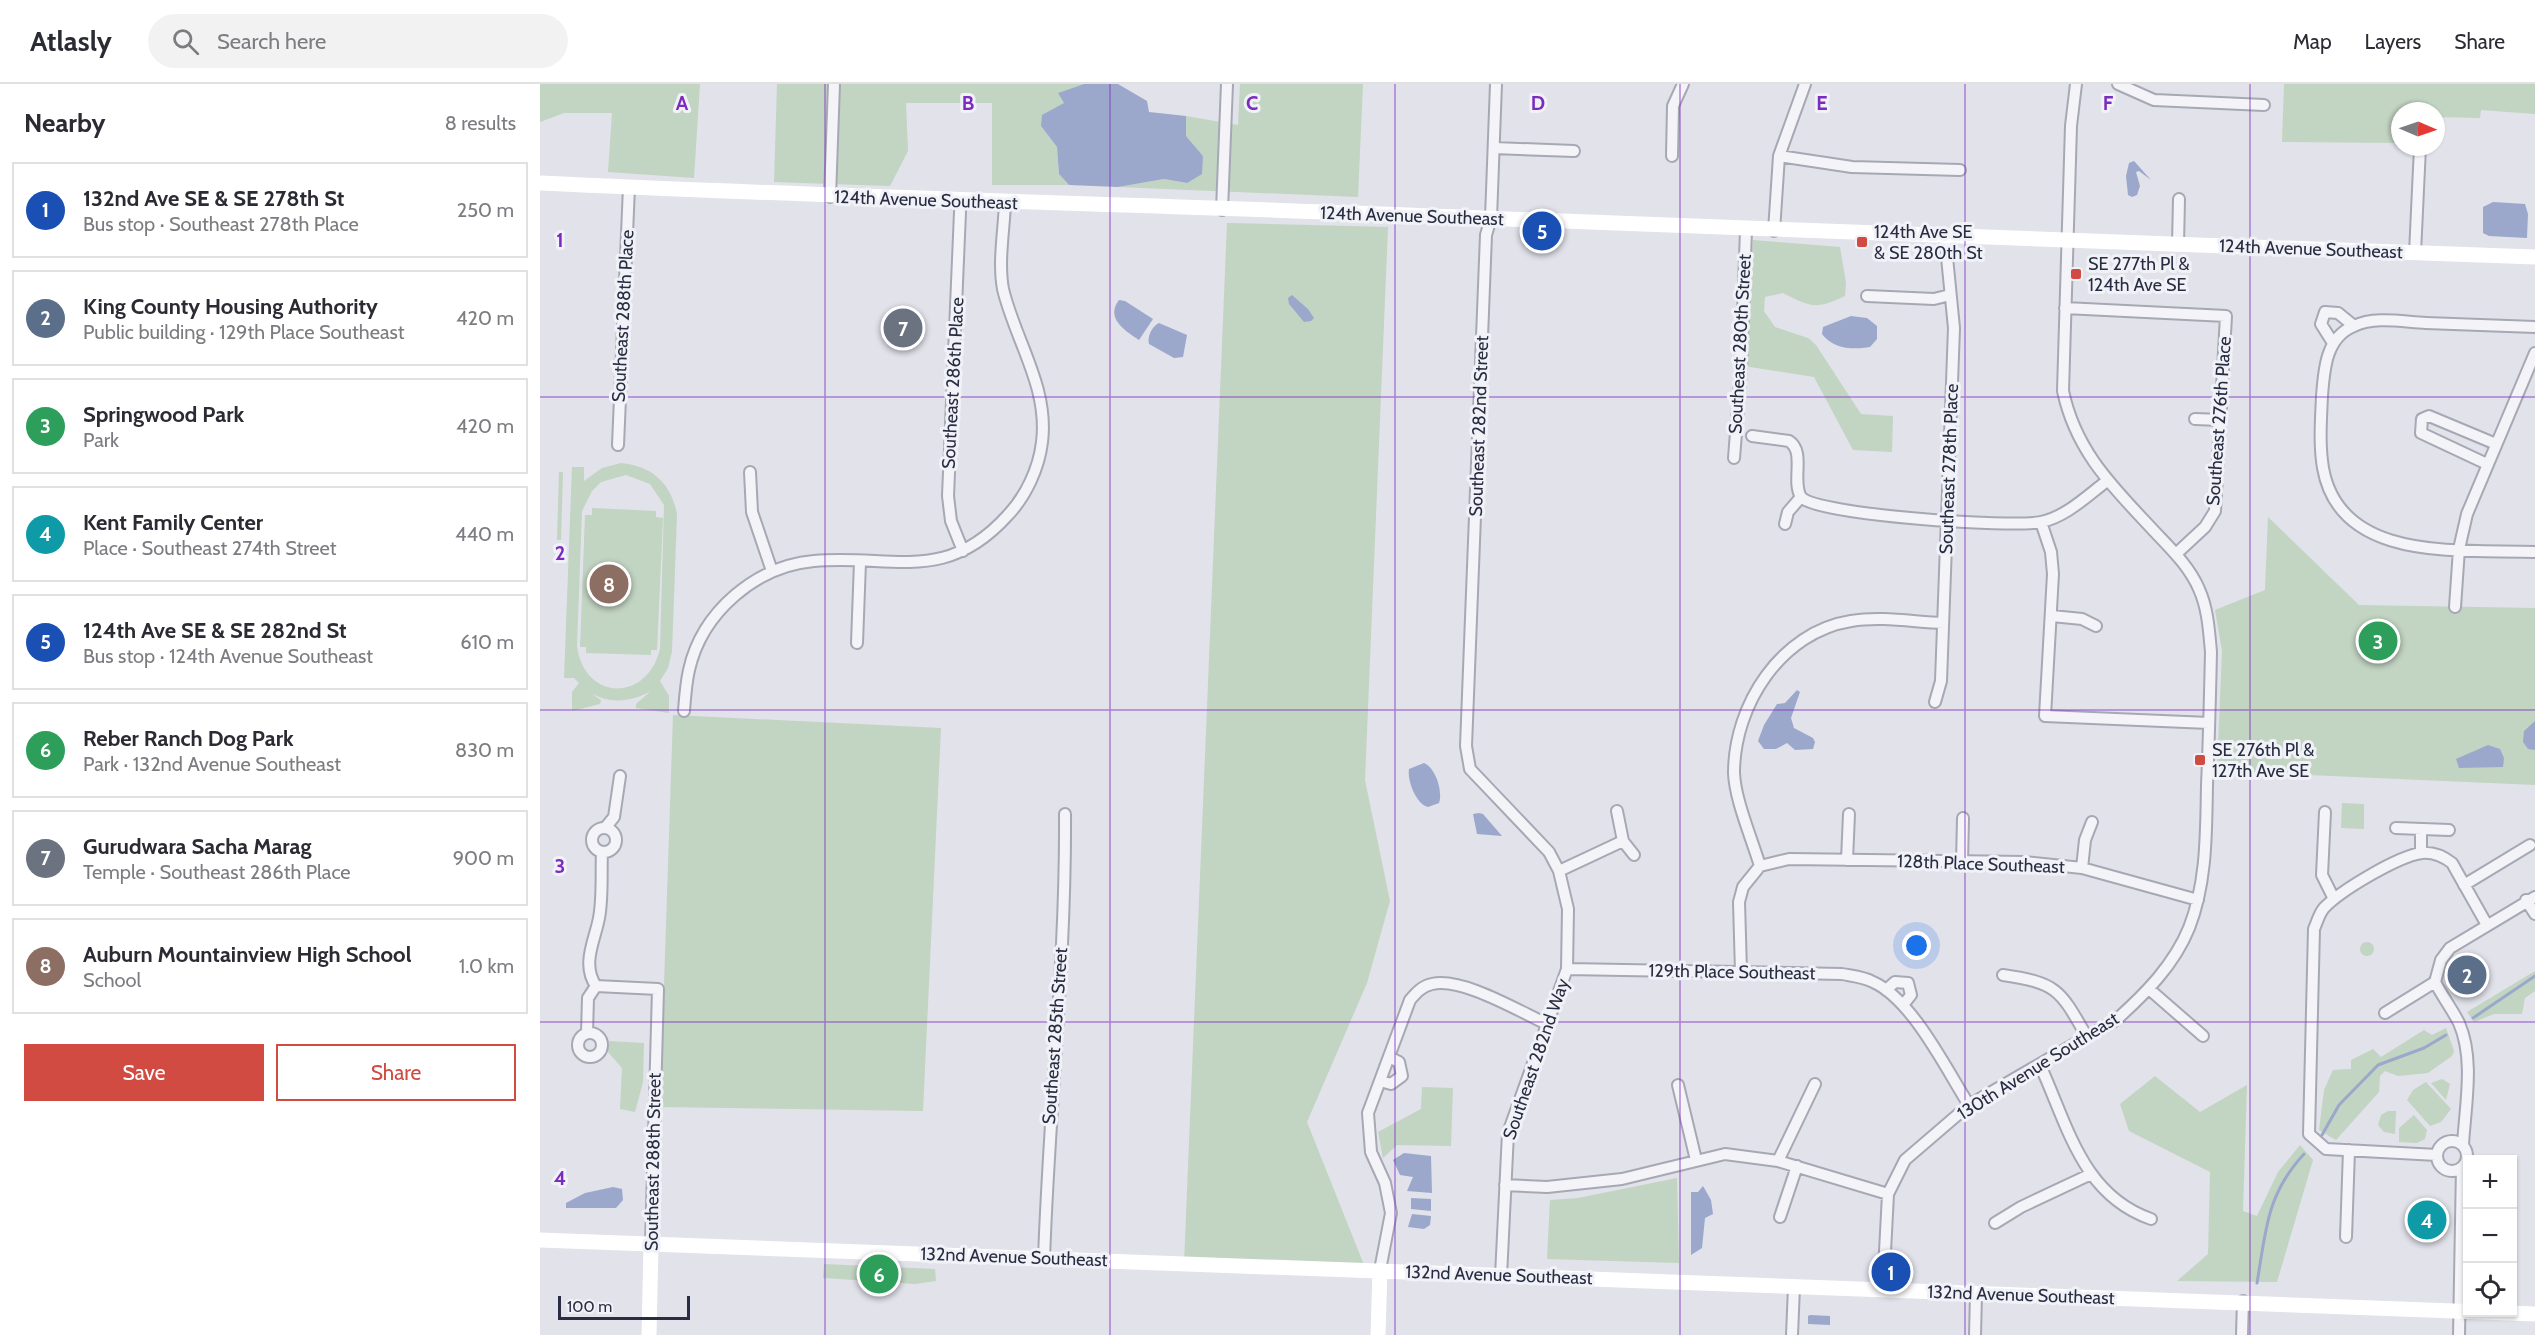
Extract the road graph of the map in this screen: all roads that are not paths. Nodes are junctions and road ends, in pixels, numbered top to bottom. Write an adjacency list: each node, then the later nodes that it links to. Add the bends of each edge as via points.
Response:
1 (834, 84): 17 (street)
2 (1227, 84): 20 (street)
3 (1496, 84): 9 (street, Southeast 282nd Street)
4 (1805, 84): 12 (street)
5 (2076, 84): 26 (street)
6 (2118, 84): 8 (street, via 2154,100)
7 (1680, 86): 11 (street, via 1673,106)
8 (2264, 105)
9 (1494, 148): 10 (street); 22 (street, Southeast 282nd Street)
10 (1574, 151)
11 (1672, 156)
12 (1779, 156): 14 (street, via 1852,167); 24 (street)
13 (2420, 156): 28 (street)
14 (1960, 170)
15 (540, 183): 16 (street, 124th Avenue Southeast)
16 (629, 187): 17 (street, 124th Avenue Southeast); 41 (street, Southeast 288th Place)
17 (830, 197): 19 (street, 124th Avenue Southeast)
18 (2179, 199): 27 (street)
19 (1005, 203): 20 (street, 124th Avenue Southeast); 51 (street, via 1003,286 1039,392 1042,442 1022,497 988,536)
20 (1222, 210): 22 (street, 124th Avenue Southeast)
21 (960, 212): 51 (street, Southeast 286th Place, via 948,496 951,521)
22 (1491, 218): 23 (street, 124th Avenue Southeast); 64 (street, Southeast 282nd Street, via 1486,235 1466,746)
23 (1746, 230): 24 (street, 124th Avenue Southeast); 42 (street, Southeast 280th Street, via 1742,369)
24 (1774, 231): 25 (street, 124th Avenue Southeast)
25 (1945, 237): 26 (street, 124th Avenue Southeast); 30 (street, Southeast 278th Place)
26 (2067, 241): 27 (street, 124th Avenue Southeast); 32 (street)
27 (2178, 244): 28 (street, 124th Avenue Southeast)
28 (2415, 253): 29 (street, 124th Avenue Southeast)
29 (2535, 257)
30 (1950, 295): 31 (street, via 1934,299); 47 (street, Southeast 278th Place, via 1954,328)
31 (1867, 296)
32 (2065, 308): 38 (street, Southeast 276th Place, via 2226,316); 45 (street, via 2063,391 2068,415 2078,438)
33 (2354, 326): 34 (street, via 2380,321); 35 (street); 35 (street, via 2338,313 2325,312 2321,324)
34 (2535, 327)
35 (2333, 343): 50 (street, via 2324,374 2320,446 2324,471 2337,502 2374,536 2416,548)
36 (2535, 353): 40 (street)
37 (2195, 419): 38 (street)
38 (2221, 420): 53 (street, Southeast 276th Place, via 2215,512)
39 (1752, 436): 46 (street, via 1782,438 1794,444)
40 (2496, 444): 43 (street); 43 (street, via 2429,416 2422,419 2421,433)
41 (618, 445)
42 (1734, 458)
43 (2487, 465): 50 (street)
44 (750, 472): 55 (street, via 752,512)
45 (2107, 481): 48 (street, via 2077,504); 53 (street)
46 (1801, 497): 47 (street, via 1813,504 1870,514); 49 (street, via 1788,512)
47 (1947, 520): 48 (street); 58 (street, Southeast 278th Place)
48 (2042, 522): 57 (street, via 2051,552)
49 (1785, 524)
50 (2458, 549): 52 (street); 56 (street)
51 (963, 551): 54 (street, via 927,562)
52 (2535, 552)
53 (2176, 554): 63 (street, via 2199,589 2208,620)
54 (860, 562): 55 (street, via 815,561); 60 (street)
55 (772, 571): 62 (street, via 737,594 711,620 689,668)
56 (2455, 607)
57 (2052, 616): 59 (street, via 2082,619); 63 (street, via 2045,716)
58 (1943, 624): 61 (street, Southeast 278th Place, via 1941,681); 83 (street, via 1853,621 1822,630 1786,652 1772,667 1748,709 1734,774)
59 (2096, 626)
60 (857, 643)
61 (1935, 702)
62 (684, 711)
63 (2209, 723): 89 (street, via 2206,853)
64 (1470, 769): 85 (street, Southeast 282nd Way, via 1539,838)
65 (620, 776): 72 (street, via 614,817)
66 (1617, 811): 76 (street)
67 (2325, 812): 88 (street, via 2322,875)
68 (1065, 814): 127 (street, Southeast 285th Street, via 1066,876)
69 (1849, 814): 81 (street)
70 (1963, 818): 82 (street)
71 (2092, 822): 84 (street, via 2085,840)
72 (605, 828): 78 (street, via 597,829 591,839); 78 (street, via 615,834 616,841 613,848)
73 (2396, 828): 74 (street)
74 (2421, 829): 75 (street); 79 (street)
75 (2449, 830)
76 (1623, 841): 80 (street); 85 (street)
77 (2530, 845): 86 (street)
78 (602, 852): 96 (street, via 599,919 589,956 591,979)
79 (2421, 853): 86 (street, via 2444,857 2452,863); 88 (street, via 2394,863)
80 (1634, 855)
81 (1847, 860): 82 (street, 128th Place Southeast); 83 (street, 128th Place Southeast, via 1789,859)
82 (1962, 862): 84 (street, 128th Place Southeast, via 2024,862)
83 (1760, 866): 93 (street, via 1743,887 1740,902)
84 (2082, 868): 89 (street, 128th Place Southeast)
85 (1559, 871): 92 (street, Southeast 282nd Way, via 1568,909)
86 (2464, 885): 91 (street)
87 (2531, 898): 90 (street); 91 (street)
88 (2334, 899): 112 (street, via 2322,910 2314,929 2307,1126 2313,1139 2326,1149)
89 (2198, 900): 97 (street, 130th Avenue Southeast, via 2178,950)
90 (2535, 914)
91 (2487, 925): 95 (street, via 2450,948 2441,960)
92 (1567, 969): 93 (street, 129th Place Southeast); 101 (street, Southeast 282nd Way)
93 (1741, 972): 98 (street, 129th Place Southeast, via 1842,974 1874,982)
94 (2003, 975): 104 (street, via 2037,980 2054,988 2066,999)
95 (2435, 982): 100 (street); 111 (street, via 2459,1024 2465,1047)
96 (596, 986): 102 (street, via 588,998); 126 (street, Southeast 288th Street, via 658,989)
97 (2149, 988): 103 (street); 104 (street, 130th Avenue Southeast, via 2116,1020)
98 (1890, 992): 99 (street); 99 (street, via 1895,981 1908,983 1911,995)
99 (1903, 1005): 110 (street)
100 (2385, 1013)
101 (1549, 1025): 105 (street, via 1456,984 1430,984 1410,1000); 119 (street, Southeast 282nd Way, via 1510,1125)
102 (587, 1033)
103 (2203, 1036)
104 (2087, 1037): 106 (street, 130th Avenue Southeast)
105 (1389, 1057): 107 (street); 107 (street, via 1399,1062 1402,1076 1391,1084)
106 (2040, 1065): 110 (street, 130th Avenue Southeast); 118 (street)
107 (1380, 1081): 128 (street, via 1368,1113 1368,1125 1371,1152 1385,1183 1391,1213)
108 (1815, 1084): 115 (street)
109 (1678, 1085): 114 (street)
110 (1969, 1105): 120 (street, 130th Avenue Southeast, via 1910,1155)
111 (2463, 1145): 113 (street, via 2449,1140 2440,1146); 117 (street, via 2467,1153)
112 (2349, 1150): 113 (street); 124 (street)
113 (2437, 1155): 117 (street, via 2440,1165 2448,1170)
114 (1696, 1160): 115 (street, via 1725,1154); 119 (street, via 1622,1179 1547,1187)
115 (1778, 1161): 116 (street)
116 (1797, 1166): 120 (street); 121 (street)
117 (2462, 1167): 134 (street)
118 (2089, 1175): 122 (street, via 2116,1203); 123 (street)
119 (1505, 1185): 129 (street, Southeast 282nd Way)
120 (1888, 1194): 131 (street)
121 (1780, 1217)
122 (2151, 1219)
123 (1995, 1223)
124 (2346, 1237)
125 (540, 1240): 126 (street, 132nd Avenue Southeast)
126 (651, 1245): 127 (street, 132nd Avenue Southeast); 136 (street, Southeast 288th Street)
127 (1044, 1258): 128 (street, 132nd Avenue Southeast)
128 (1380, 1270): 129 (street, 132nd Avenue Southeast); 137 (street)
129 (1501, 1276): 130 (street, 132nd Avenue Southeast)
130 (1794, 1287): 131 (street, 132nd Avenue Southeast); 138 (street)
131 (1883, 1290): 132 (street, 132nd Avenue Southeast)
132 (1976, 1294): 133 (street, 132nd Avenue Southeast); 139 (street)
133 (2243, 1301): 134 (street, 132nd Avenue Southeast); 140 (street)
134 (2459, 1312): 135 (street, 132nd Avenue Southeast); 141 (street)
135 (2535, 1314)
136 (649, 1335)
137 (1378, 1335)
138 (1792, 1335)
139 (1975, 1335)
140 (2242, 1335)
141 (2458, 1335)

